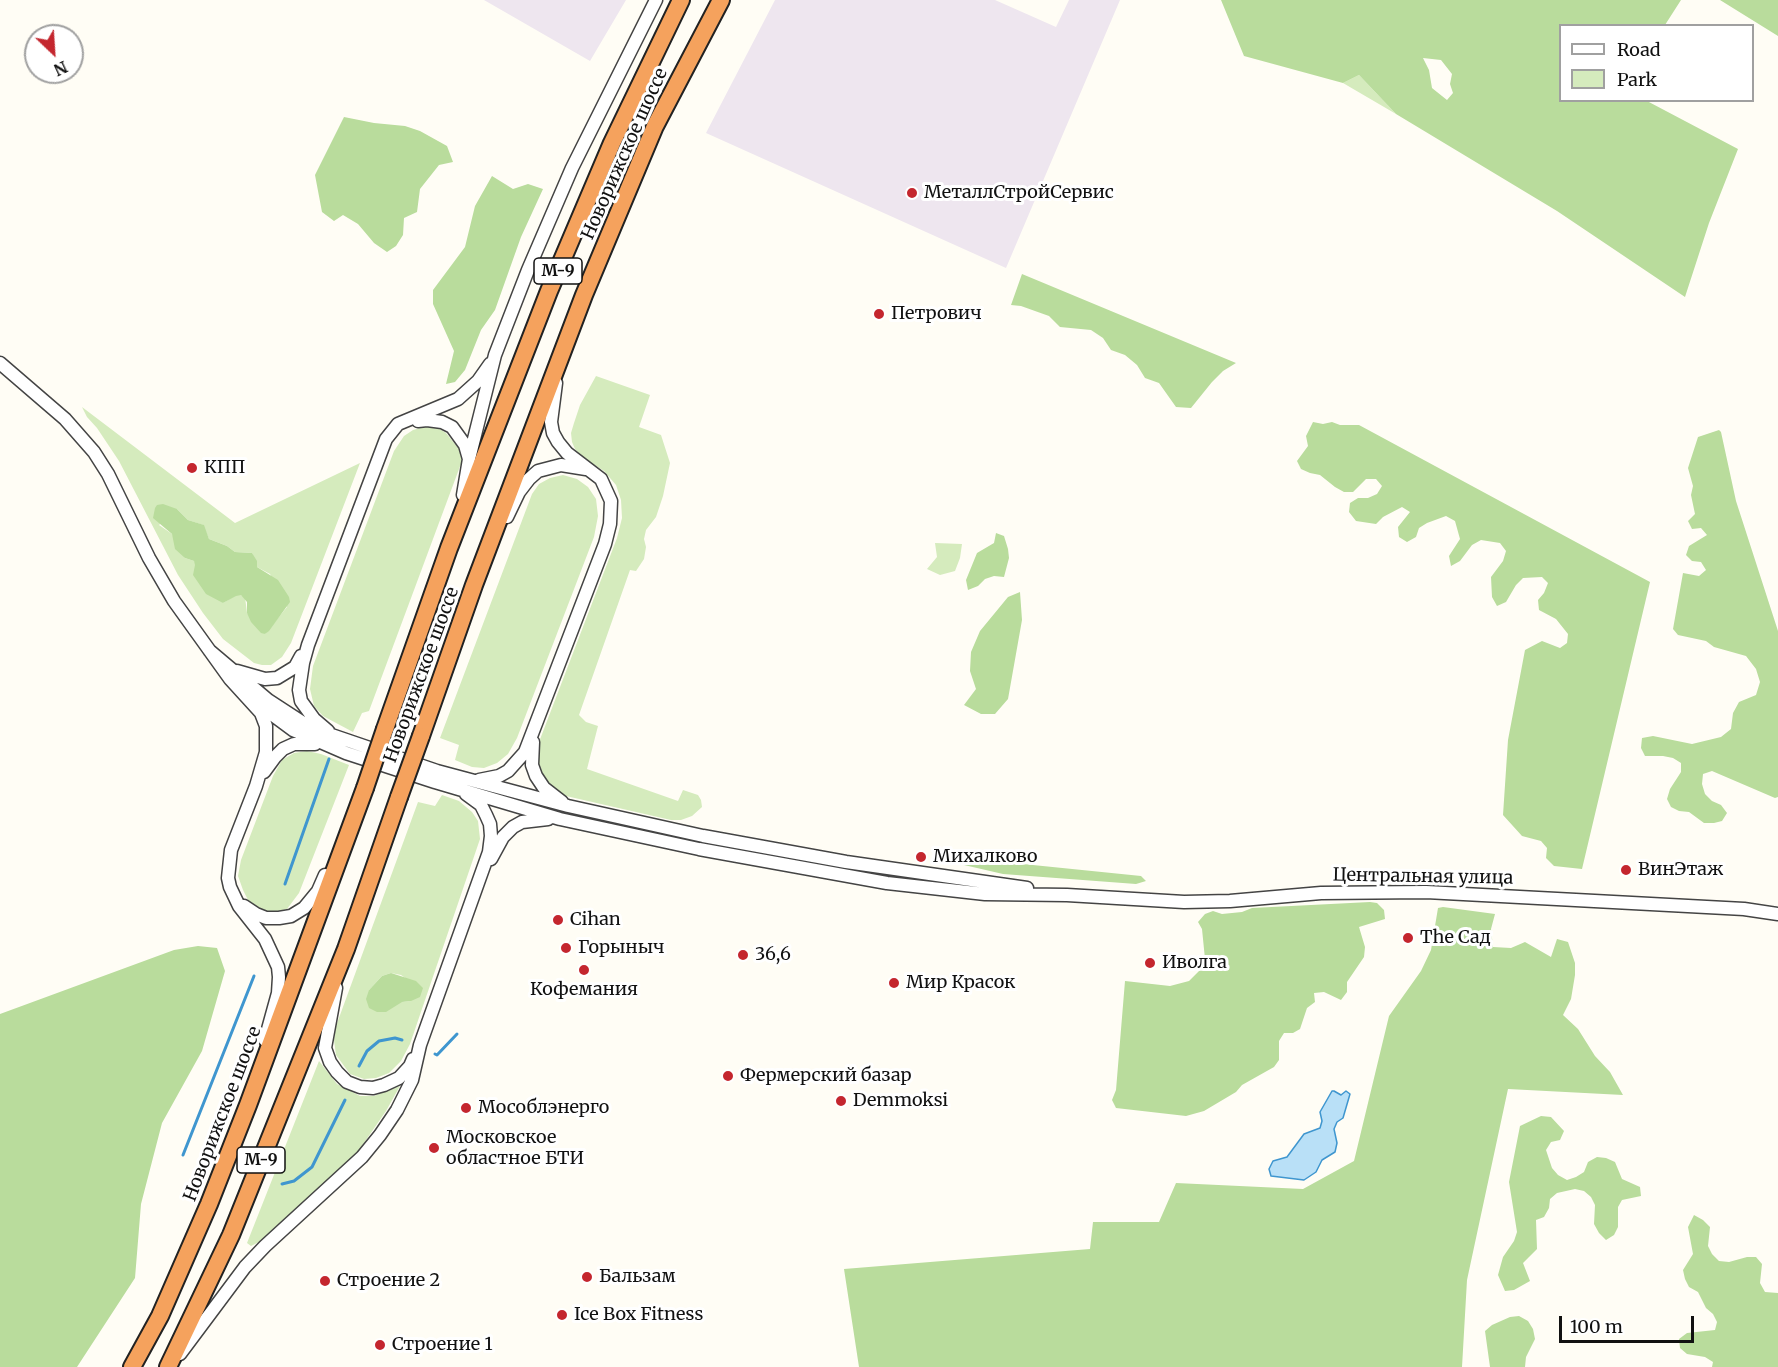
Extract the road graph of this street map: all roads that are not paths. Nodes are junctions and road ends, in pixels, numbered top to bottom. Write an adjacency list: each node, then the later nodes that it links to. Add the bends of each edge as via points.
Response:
1 (656, 0): 4 (street, via 572,168)
2 (681, 0): 10 (highway, Новорижское шоссе / М-9, via 590,195)
3 (721, 0): 6 (highway, Новорижское шоссе / М-9, via 656,126)
4 (495, 355): 7 (street, via 478,381 458,399 398,424); 8 (street)
5 (0, 363): 13 (street, via 65,419 94,452 161,581)
6 (559, 364): 9 (street, М-9, via 553,433 567,453); 11 (highway, Новорижское шоссе / М-9)
7 (386, 439): 8 (street, via 414,421 442,422 460,436); 12 (street)
8 (469, 459): 10 (street)
9 (589, 470): 11 (street, М-9, via 549,466 529,479); 16 (street, М-9, via 607,489 610,524)
10 (448, 548): 23 (highway, Новорижское шоссе / М-9, bridge)
11 (474, 585): 28 (highway, Новорижское шоссе / М-9, bridge)
12 (308, 645): 14 (street, via 295,667 277,678 265,679); 17 (street, via 300,677 301,701)
13 (210, 651): 14 (street); 15 (street)
14 (234, 670): 17 (street, via 268,700)
15 (243, 693): 17 (street, via 293,730); 19 (street, М-9, via 261,713 266,726 266,752)
16 (535, 729): 18 (street, М-9, via 525,752 508,771); 21 (street, М-9, via 532,765 536,776 544,789)
17 (332, 742): 18 (street); 19 (street, М-9, via 294,744 283,749); 20 (street, via 395,770)
18 (475, 781): 21 (street)
19 (256, 786): 26 (street, М-9, via 231,850 228,878)
20 (462, 790): 22 (street); 24 (street, М-9, via 481,805 490,824 489,852)
21 (568, 806): 25 (street, via 846,862)
22 (560, 819): 24 (street, М-9, via 522,822 513,827 503,837); 25 (street, via 887,883 986,894)
23 (350, 831): 26 (street, М-9, via 318,891 291,916 266,918); 30 (highway, Новорижское шоссе / М-9)
24 (482, 876): 29 (street, М-9)
25 (1066, 895): 27 (street, Центральная улица, via 1184,902 1321,893 1426,892)
26 (234, 897): 30 (street, М-9, via 272,951 279,977)
27 (1778, 914)
28 (346, 949): 29 (street, М-9, via 327,1030 326,1048 337,1072 360,1087 384,1085 410,1066); 32 (highway, Новорижское шоссе / М-9, via 231,1235)
29 (420, 1045): 32 (street, М-9, via 412,1080 380,1135 362,1157 245,1267)
30 (248, 1105): 31 (highway, Новорижское шоссе / М-9, via 184,1265)
31 (132, 1367)
32 (170, 1367)

